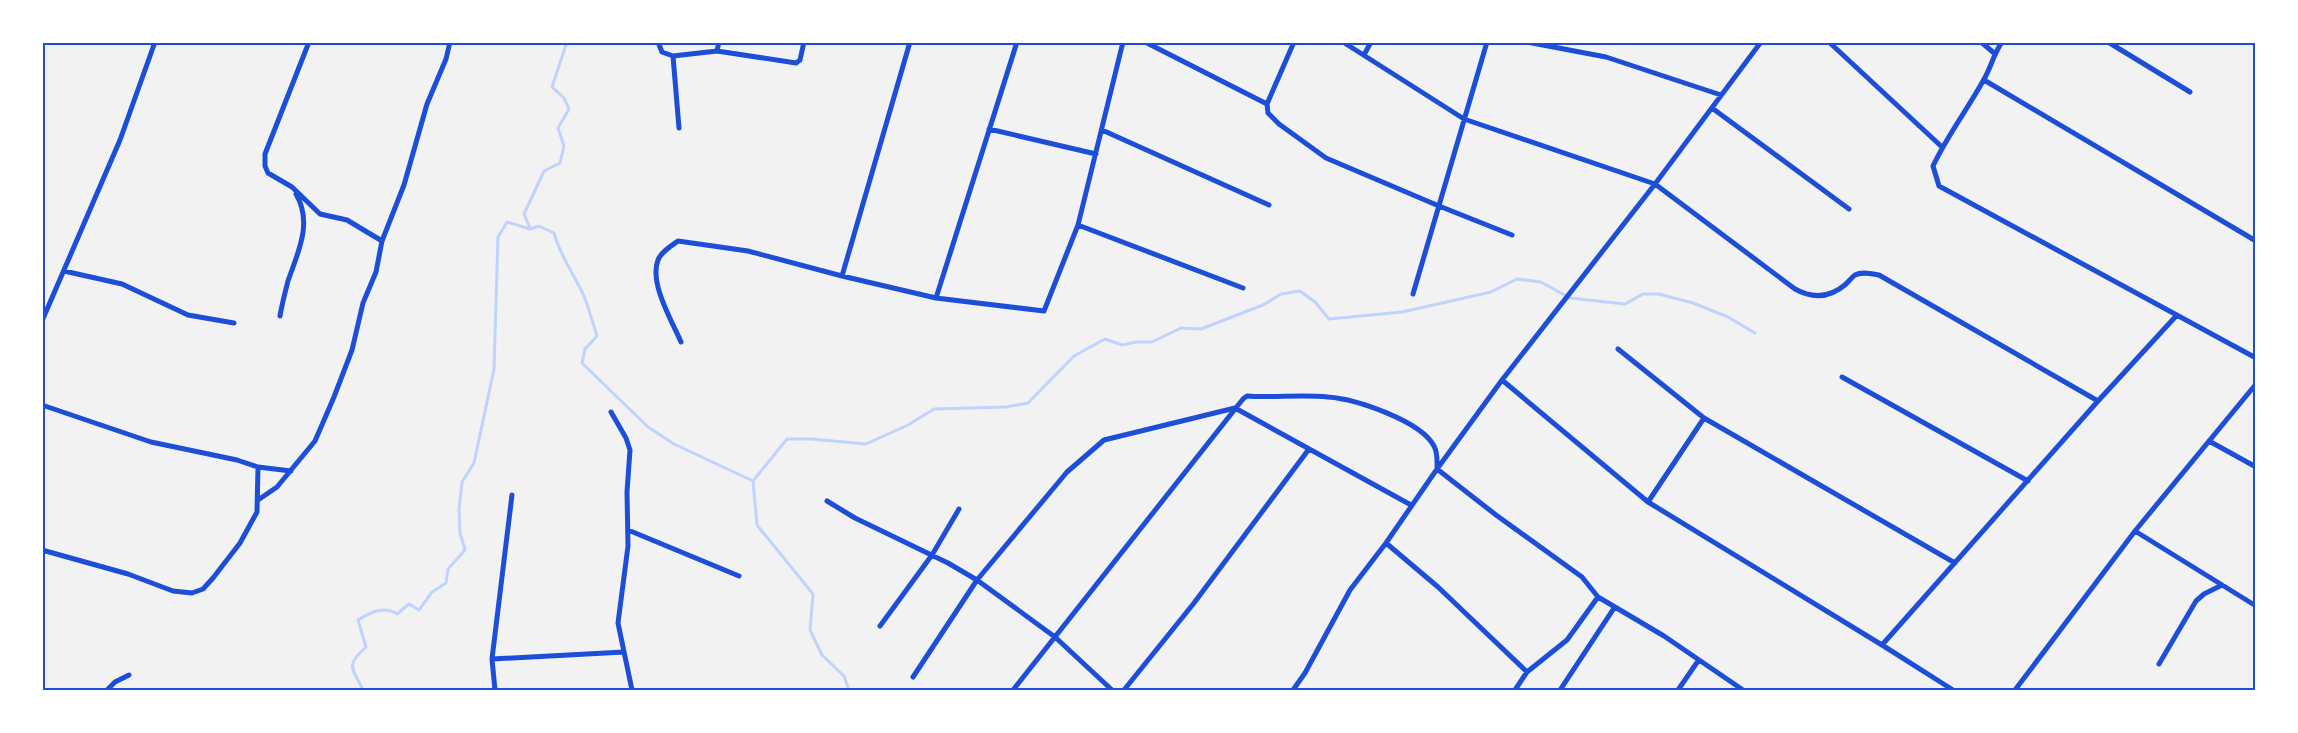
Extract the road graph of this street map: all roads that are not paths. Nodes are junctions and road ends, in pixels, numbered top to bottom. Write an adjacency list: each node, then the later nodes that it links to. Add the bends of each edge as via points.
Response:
1 (155, 42): 45 (street, via 120,140)
2 (309, 42): 37 (street, via 265,154 268,173)
3 (450, 42): 43 (street, via 426,104 404,185)
4 (658, 42): 24 (street, via 662,52)
5 (719, 42): 21 (street)
6 (804, 42): 21 (street, via 800,60 796,63)
7 (910, 42): 46 (street)
8 (1017, 42): 32 (street)
9 (1123, 42): 33 (street)
10 (1145, 42): 28 (street)
11 (1294, 42): 28 (street)
12 (1343, 42): 23 (street)
13 (1371, 42): 23 (street)
14 (1487, 42): 30 (street)
15 (1527, 42): 27 (street, via 1606,57)
16 (1761, 42): 27 (street)
17 (1829, 42): 34 (street)
18 (1981, 42): 22 (street)
19 (2002, 42): 22 (street)
20 (2108, 42): 26 (street)
21 (717, 51): 24 (street)
22 (1994, 53): 25 (street)
23 (1364, 55): 30 (street)
24 (673, 56): 31 (street)
25 (1984, 80): 34 (street); 44 (street)
26 (2190, 92)
27 (1721, 95): 29 (street)
28 (1267, 104): 39 (street, via 1268,113 1279,124 1326,158)
29 (1712, 108): 36 (street); 40 (street)
30 (1464, 119): 36 (street); 39 (street)
31 (679, 128)
32 (989, 130): 35 (street); 49 (street)
33 (1102, 130): 35 (street); 38 (street)
34 (1942, 147): 50 (street, via 1933,166 1939,186)
35 (1096, 154): 41 (street)
36 (1655, 184): 58 (street); 60 (street, via 1804,294 1816,297 1829,294 1855,275 1879,275)
37 (292, 187): 43 (street, via 320,214 347,220); 51 (street, via 301,203 305,223)
38 (1269, 205)
39 (1439, 206): 42 (street); 48 (street)
40 (1849, 209)
41 (1078, 225): 47 (street); 49 (street, via 1044,311)
42 (1512, 234)
43 (382, 241): 70 (street, via 352,350 334,397 315,441)
44 (2256, 241)
45 (64, 271): 52 (street); 53 (street, via 122,284 188,315)
46 (842, 276): 49 (street); 54 (street, via 748,251 678,241 658,259 656,270 658,290)
47 (1243, 288)
48 (1413, 294)
49 (936, 298)
50 (2177, 314): 56 (street); 60 (street)
51 (280, 316)
52 (42, 321)
53 (234, 323)
54 (680, 342)
55 (1618, 349): 64 (street)
56 (2256, 358)
57 (1842, 377): 71 (street)
58 (1502, 380): 69 (street); 75 (street)
59 (2256, 384): 65 (street)
60 (2098, 401): 71 (street)
61 (42, 404): 67 (street, via 151,442)
62 (1235, 408): 66 (street); 69 (street, via 1247,396 1330,397 1363,405 1389,414 1420,431 1436,448); 85 (street, via 1104,440 1067,472); 91 (street)
63 (611, 412): 78 (street, via 630,450)
64 (1704, 418): 75 (street); 83 (street)
65 (2209, 441): 68 (street); 79 (street)
66 (1308, 449): 76 (street); 105 (street, via 1194,603)
67 (258, 467): 70 (street); 73 (street)
68 (2256, 467)
69 (1437, 469): 76 (street); 87 (street, via 1582,577)
70 (291, 470): 73 (street, via 277,487)
71 (2028, 481): 83 (street)
72 (512, 495): 94 (street)
73 (258, 500): 81 (street, via 257,512 229,558 203,589 192,593 173,591 128,574)
74 (827, 501): 82 (street)
75 (1648, 502): 92 (street)
76 (1411, 505): 80 (street)
77 (959, 509): 82 (street)
78 (628, 530): 84 (street); 93 (street, via 618,623)
79 (2134, 531): 86 (street); 112 (street)
80 (1386, 543): 97 (street, via 1438,587); 106 (street, via 1350,590)
81 (42, 550)
82 (932, 555): 85 (street); 90 (street)
83 (1955, 563): 92 (street)
84 (739, 576)
85 (977, 580): 91 (street); 99 (street)
86 (2222, 585): 88 (street); 96 (street, via 2196,601)
87 (1598, 597): 89 (street); 97 (street, via 1567,640)
88 (2256, 606)
89 (1614, 608): 95 (street, via 1664,636); 108 (street)
90 (880, 626)
91 (1055, 637): 103 (street); 104 (street)
92 (1882, 645): 111 (street)
93 (624, 652): 94 (street); 102 (street)
94 (492, 659): 101 (street)
95 (1698, 661): 109 (street); 110 (street)
96 (2158, 664)
97 (1527, 672): 107 (street)
98 (128, 675): 100 (street)
99 (912, 677)
100 (107, 690)
101 (495, 690)
102 (632, 690)
103 (1013, 690)
104 (1112, 690)
105 (1124, 690)
106 (1293, 690)
107 (1515, 690)
108 (1560, 690)
109 (1678, 690)
110 (1743, 690)
111 (1953, 690)
112 (2015, 690)

